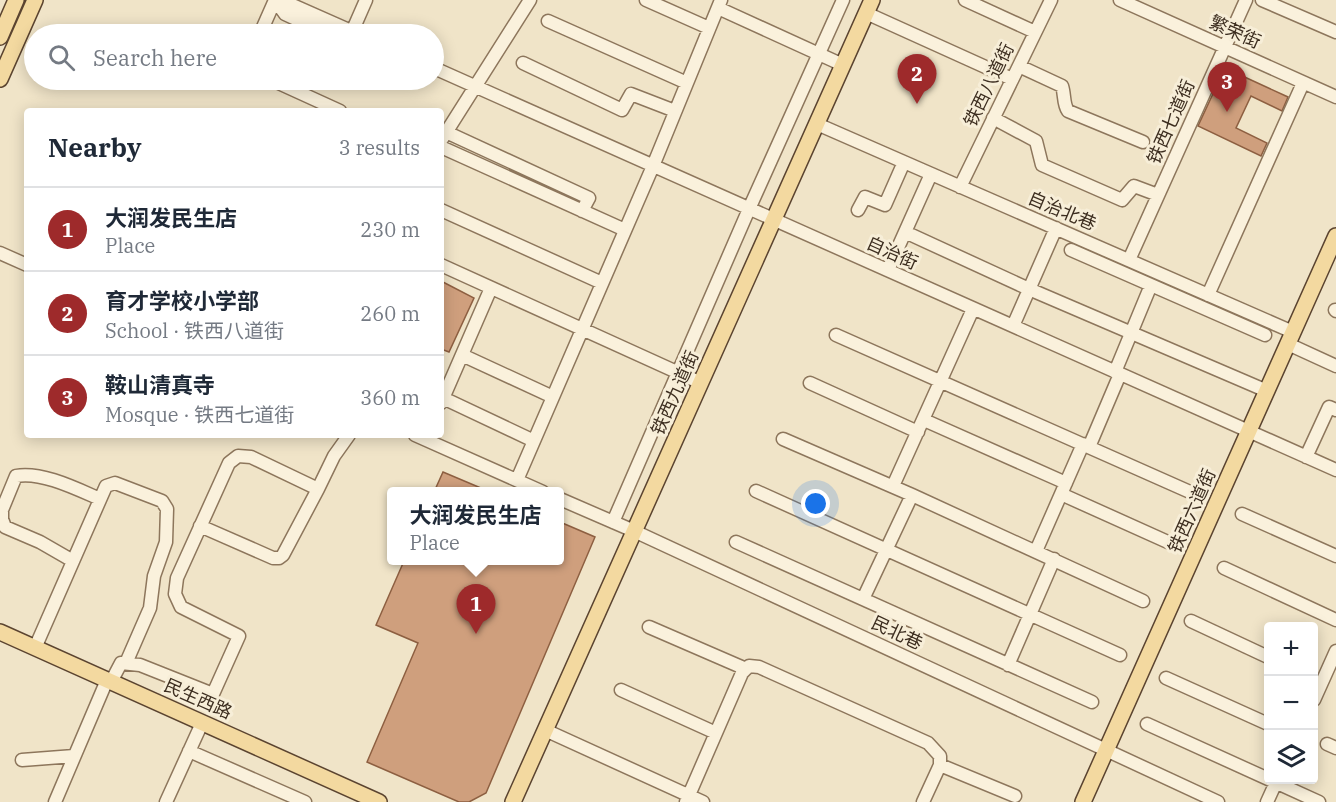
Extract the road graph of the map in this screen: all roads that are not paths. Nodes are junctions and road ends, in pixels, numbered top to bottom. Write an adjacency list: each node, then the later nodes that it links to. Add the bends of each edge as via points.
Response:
1 (16, 0): 26 (main road)
2 (35, 0): 17 (main road)
3 (275, 0): 18 (street); 19 (street, via 285,14)
4 (281, 0): 20 (street)
5 (366, 0): 21 (street)
6 (530, 0): 37 (street)
7 (646, 0): 23 (street)
8 (843, 0): 28 (street)
9 (965, 0): 24 (street)
10 (1051, 0): 24 (street, 铁西八道街)
11 (1120, 0): 27 (street, 繁荣街)
12 (1246, 0): 27 (street, 铁西七道街)
13 (1262, 0): 25 (street)
14 (719, 4): 23 (street); 28 (street)
15 (869, 6): 30 (main road, 铁西九道街); 34 (street)
16 (548, 21): 35 (street)
17 (24, 24)
18 (264, 24)
19 (306, 24)
20 (335, 24)
21 (358, 24)
22 (24, 25): 33 (main road)
23 (709, 28): 35 (street)
24 (1035, 32): 31 (street, 铁西八道街)
25 (1336, 32)
26 (0, 37)
27 (1224, 47): 36 (street, 繁荣街); 51 (street, 铁西七道街)
28 (820, 55): 30 (street); 52 (street)
29 (523, 63): 41 (street, via 622,110 631,94)
30 (843, 65): 43 (main road, 铁西九道街)
31 (1019, 66): 34 (street, 铁西八道街); 45 (street, via 1062,87 1068,111)
32 (444, 73): 37 (street, 自治街)
33 (0, 79)
34 (1012, 79): 42 (street, 铁西八道街)
35 (687, 83): 41 (street)
36 (1303, 83): 39 (street, 繁荣街); 71 (street)
37 (475, 87): 44 (street); 48 (street, 自治街)
38 (294, 90): 40 (street)
39 (1336, 97)
40 (333, 108)
41 (675, 111): 48 (street)
42 (993, 118): 50 (street, 铁西八道街); 51 (street, via 1036,141 1042,165 1122,200 1134,186)
43 (817, 124): 47 (street, 自治北巷); 56 (main road, 铁西九道街)
44 (444, 137): 55 (street, via 589,198)
45 (1143, 142)
46 (444, 148): 55 (street)
47 (904, 162): 49 (street, 自治北巷); 53 (street, via 885,205 865,196)
48 (653, 166): 52 (street, 自治街); 58 (street)
49 (931, 174): 50 (street, 自治北巷); 59 (street)
50 (960, 187): 57 (street, 自治北巷)
51 (1158, 195): 63 (street, 铁西七道街)
52 (749, 208): 56 (street, 自治街); 81 (street)
53 (858, 210)
54 (444, 211): 67 (street)
55 (582, 211): 58 (street)
56 (774, 220): 66 (street, 自治街); 84 (main road, 铁西九道街)
57 (1056, 228): 63 (street, 自治北巷); 70 (street)
58 (625, 230): 67 (street)
59 (905, 232): 66 (street); 70 (street)
60 (1336, 236): 78 (main road, 铁西六道街)
61 (1071, 250): 68 (street)
62 (0, 253): 64 (street)
63 (1129, 260): 71 (street, 自治北巷)
64 (24, 264)
65 (444, 266): 69 (street)
66 (888, 270): 72 (street, 自治街)
67 (602, 283): 74 (street)
68 (1151, 285): 75 (street); 77 (street)
69 (491, 288): 74 (street); 79 (street)
70 (1029, 289): 73 (street); 75 (street)
71 (1208, 295): 78 (street, 自治北巷)
72 (973, 309): 73 (street, 自治街); 83 (street)
73 (1012, 326): 82 (street, 自治街)
74 (582, 330): 81 (street); 88 (street)
75 (1132, 332): 82 (street); 86 (street)
76 (836, 335): 83 (street)
77 (1266, 335)
78 (1291, 338): 80 (street, 自治北巷); 86 (main road, 铁西六道街)
79 (462, 355): 87 (street); 88 (street)
80 (1336, 366)
81 (679, 373): 84 (street); 112 (street)
82 (1118, 373): 93 (street, 自治街); 98 (street)
83 (942, 382): 91 (street); 98 (street)
84 (701, 383): 114 (main road, 铁西九道街)
85 (810, 383): 92 (street)
86 (1267, 391): 93 (main road, 铁西六道街)
87 (444, 396)
88 (553, 397): 97 (street)
89 (444, 401): 97 (street)
90 (1336, 411): 99 (street, via 1329,407)
91 (924, 420): 92 (street); 104 (street)
92 (918, 432): 102 (street)
93 (1249, 432): 99 (street, 自治街); 147 (main road, 铁西六道街)
94 (347, 438): 105 (street)
95 (426, 438): 101 (street)
96 (783, 439): 102 (street)
97 (534, 441): 101 (street)
98 (1086, 446): 104 (street); 107 (street)
99 (1306, 457): 100 (street, 自治街)
100 (1336, 470)
101 (517, 480): 103 (street)
102 (893, 486): 108 (street)
103 (532, 487)
104 (1063, 488): 116 (street); 118 (street)
105 (318, 489): 113 (street, via 279,558); 113 (street, via 251,458 238,456 229,463)
106 (756, 491): 117 (street)
107 (1190, 492)
108 (912, 495): 117 (street); 118 (street)
109 (100, 499): 121 (street); 121 (street, via 65,483 16,476 2,510 5,526); 134 (street, via 106,486 114,483 162,501 167,508 166,542 154,576 150,608)
110 (564, 501): 112 (street, 民北巷)
111 (1242, 514): 119 (street)
112 (613, 522): 114 (street, 民北巷)
113 (200, 526): 134 (street, via 177,578 175,594 181,607 239,636 213,694)
114 (634, 531): 145 (main road, 铁西九道街); 147 (street, 民北巷)
115 (736, 542): 123 (street)
116 (1170, 543)
117 (886, 550): 123 (street); 125 (street)
118 (1036, 551): 120 (street)
119 (1336, 556)
120 (1054, 559): 124 (street); 125 (street)
121 (73, 561): 130 (street)
122 (1224, 568): 126 (street)
123 (863, 599): 135 (street)
124 (1143, 601)
125 (1029, 615): 132 (street); 135 (street)
126 (1336, 620)
127 (1191, 621): 133 (street)
128 (649, 627): 136 (street)
129 (0, 632): 130 (main road, 民生西路)
130 (35, 648): 139 (main road, 民生西路)
131 (1336, 651): 138 (street)
132 (1119, 655)
133 (1264, 655)
134 (126, 663): 139 (street, via 121,663)
135 (1008, 665): 141 (street)
136 (746, 669): 146 (street); 151 (street, via 759,667 928,743 940,756)
137 (1166, 678): 142 (street)
138 (1318, 679)
139 (109, 681): 143 (main road, 民生西路); 149 (street)
140 (621, 690): 146 (street)
141 (1092, 702)
142 (1264, 722)
143 (202, 723): 148 (street); 160 (main road, 民生西路)
144 (1147, 724): 152 (street)
145 (545, 730): 156 (street); 161 (main road, 铁西九道街)
146 (716, 733): 156 (street)
147 (1107, 750): 164 (main road, 铁西六道街); 165 (street, 民北巷)
148 (189, 751): 157 (street); 159 (street)
149 (74, 756): 150 (street); 158 (street)
150 (22, 760)
151 (940, 765): 155 (street); 163 (street)
152 (1264, 776)
153 (1275, 784): 166 (street)
154 (1282, 784): 167 (street)
155 (1015, 796)
156 (687, 798): 162 (street)
157 (299, 801)
158 (55, 802)
159 (166, 802)
160 (379, 802)
161 (513, 802)
162 (703, 802)
163 (923, 802)
164 (1083, 802)
165 (1218, 802)
166 (1267, 802)
167 (1319, 802)

